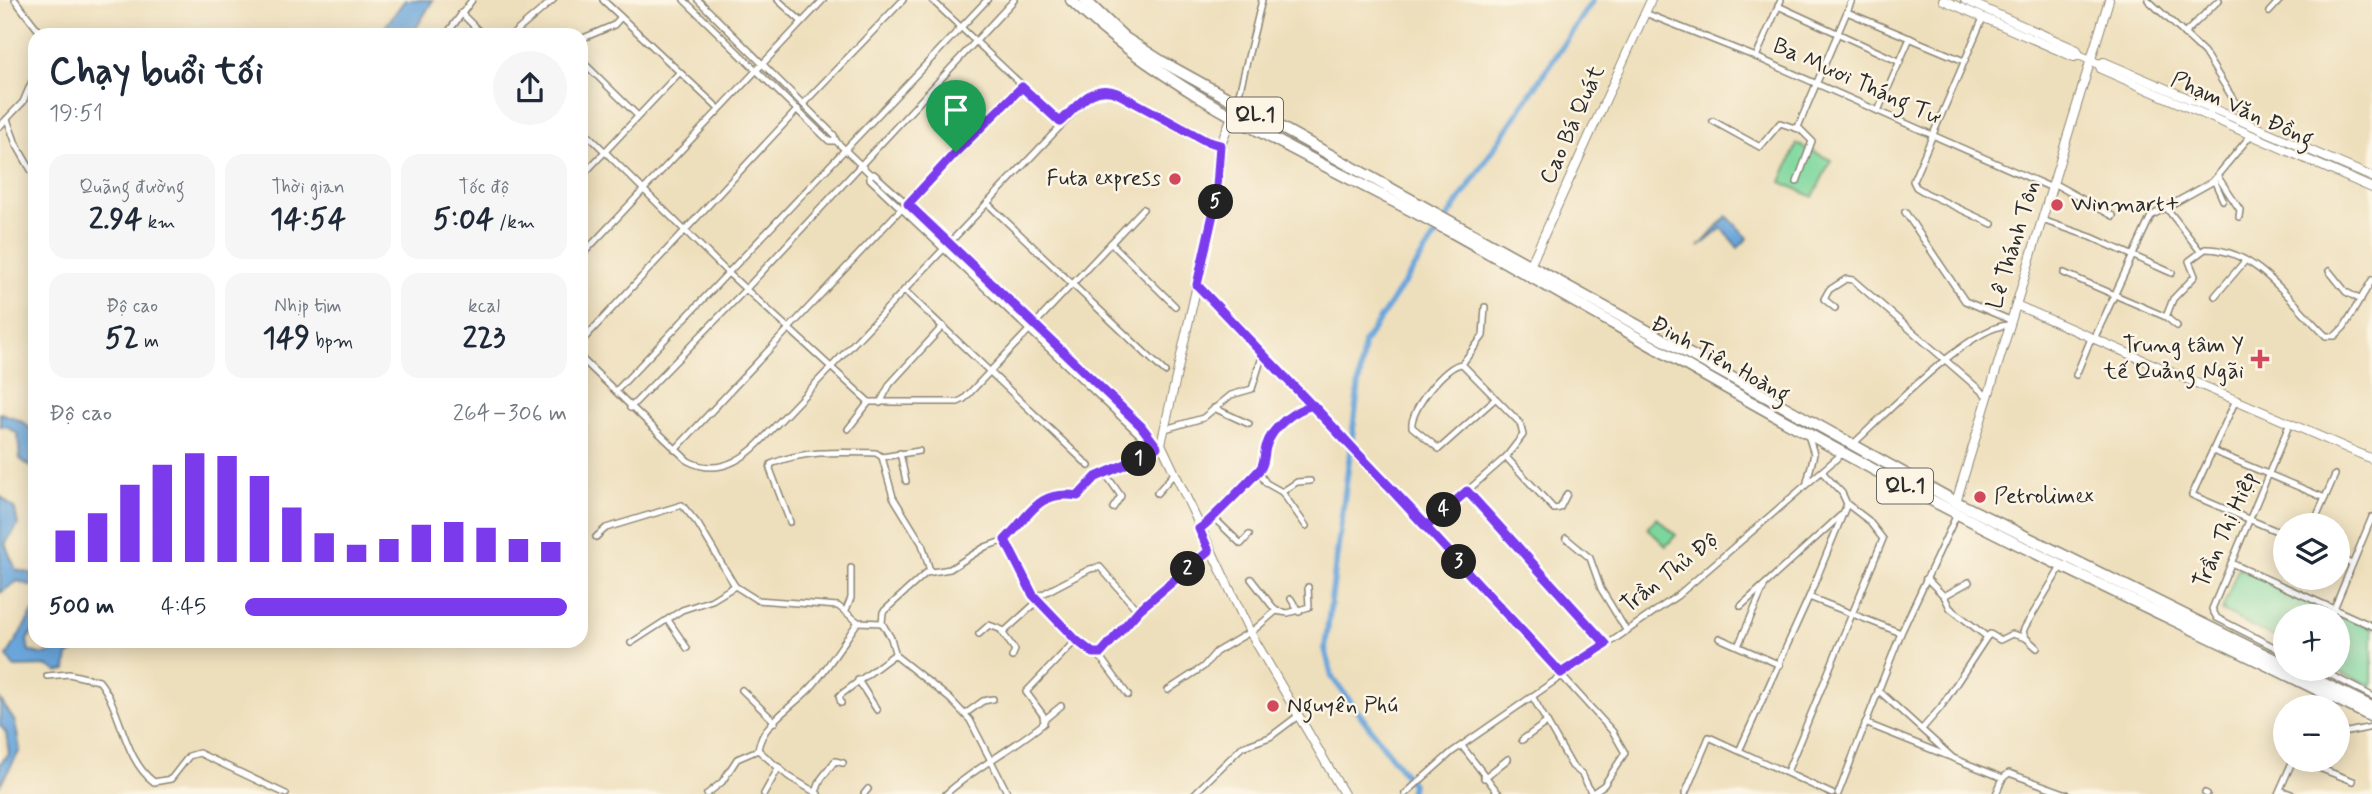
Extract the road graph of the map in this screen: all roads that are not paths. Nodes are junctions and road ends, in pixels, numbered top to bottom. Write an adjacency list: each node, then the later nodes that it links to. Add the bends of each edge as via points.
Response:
1 (15, 0): 35 (street)
2 (472, 0): 30 (street)
3 (553, 0): 38 (street)
4 (603, 0): 33 (street)
5 (684, 0): 51 (street)
6 (698, 0): 48 (street)
7 (778, 0): 34 (street)
8 (822, 0): 34 (street)
9 (903, 0): 57 (street)
10 (932, 0): 39 (street)
11 (987, 0): 39 (street)
12 (1071, 0): 60 (highway, Đinh Tiên Hoàng / QL.1, via 1119,45)
13 (1085, 0): 60 (highway, Đinh Tiên Hoàng / QL.1, via 1125,37)
14 (1262, 0): 60 (street)
15 (1651, 0): 31 (street, Cao Bá Quát)
16 (1852, 0): 28 (street)
17 (1942, 0): 32 (street, Phạm Văn Đồng)
18 (1965, 0): 32 (street, Phạm Văn Đồng)
19 (1990, 0): 32 (street)
20 (2109, 0): 46 (street, Lê Thánh Tôn)
21 (2148, 0): 40 (street)
22 (2207, 0): 27 (street)
23 (2219, 0): 27 (street)
24 (2280, 0): 29 (street)
25 (1014, 1): 44 (street)
26 (1780, 3): 42 (street); 45 (street)
27 (2211, 7): 40 (street)
28 (1847, 12): 42 (street); 43 (street)
29 (2269, 12)
30 (461, 13): 36 (street); 37 (street)
31 (1646, 13): 45 (street, Ba Mươi Tháng Tư); 106 (street, Cao Bá Quát)
32 (1984, 13): 46 (street, Phạm Văn Đồng); 47 (street)
33 (621, 18): 41 (street); 52 (street)
34 (802, 22): 48 (street)
35 (36, 28)
36 (451, 28)
37 (476, 28)
38 (520, 28)
39 (961, 28): 44 (street); 75 (street)
40 (2184, 34): 66 (street, via 2213,64)
41 (588, 36)
42 (1838, 36): 49 (street); 53 (street)
43 (1910, 38): 47 (street); 49 (street)
44 (975, 42): 54 (street); 77 (street)
45 (1756, 57): 53 (street, Ba Mươi Tháng Tư)
46 (2089, 60): 56 (street, Phạm Văn Đồng, via 2104,62); 84 (street, Lê Thánh Tôn)
47 (1964, 61): 70 (street)
48 (763, 62): 51 (street); 57 (street)
49 (1900, 62): 61 (street)
50 (588, 67): 62 (street)
51 (756, 70): 58 (street); 59 (street)
52 (680, 72): 58 (street); 62 (street)
53 (1814, 85): 61 (street, Ba Mươi Tháng Tư); 68 (street)
54 (1022, 87): 65 (street); 89 (street)
55 (28, 90): 63 (street)
56 (2186, 101): 66 (street, Phạm Văn Đồng); 71 (street, Phạm Văn Đồng)
57 (804, 103): 72 (street)
58 (719, 109): 85 (street)
59 (798, 109): 72 (street, via 829,141); 98 (street)
60 (1235, 109): 73 (street); 99 (highway, Đinh Tiên Hoàng / QL.1)
61 (1878, 111): 70 (street, Ba Mươi Tháng Tư)
62 (639, 116): 76 (street)
63 (7, 119): 67 (street); 78 (street)
64 (1713, 121): 68 (street, via 1760,147 1780,122)
65 (1060, 122): 73 (street, via 1102,89); 88 (street)
66 (2248, 124): 74 (street, Phạm Văn Đồng)
67 (0, 126)
68 (1798, 130): 83 (street, via 1812,141)
69 (588, 134): 76 (street)
70 (1932, 135): 84 (street, Ba Mươi Tháng Tư); 97 (street, via 1914,173 1914,186)
71 (2251, 135): 74 (street, Phạm Văn Đồng); 82 (street)
72 (836, 141): 75 (street)
73 (1220, 145): 113 (street, via 1216,201)
74 (2288, 146): 81 (street, Phạm Văn Đồng); 86 (street, Phạm Văn Đồng)
75 (846, 150): 77 (street); 108 (street)
76 (606, 151): 79 (street); 85 (street)
77 (861, 164): 80 (street); 114 (street)
78 (28, 165)
79 (588, 170)
80 (870, 174): 89 (street); 91 (street)
81 (2372, 177)
82 (2216, 179): 87 (street); 90 (street); 95 (street, via 2238,206)
83 (1797, 182)
84 (2052, 185): 94 (street, Ba Mươi Tháng Tư); 96 (street, Lê Thánh Tôn)
85 (645, 187): 98 (street); 102 (street)
86 (2372, 188)
87 (2222, 200)
88 (987, 203): 101 (street); 112 (street)
89 (908, 204): 101 (street)
90 (2165, 206): 103 (street); 104 (street, via 2151,216)
91 (901, 209): 101 (street); 128 (street)
92 (1143, 209): 100 (street)
93 (1905, 212): 124 (street, via 1965,301)
94 (2113, 216)
95 (2239, 217)
96 (2042, 220): 104 (street); 119 (street, Lê Thánh Tôn)
97 (1992, 224)
98 (686, 228): 108 (street); 130 (street)
99 (1452, 228): 106 (highway, Đinh Tiên Hoàng / QL.1); 137 (highway, Đinh Tiên Hoàng / QL.1)
100 (1111, 243): 112 (street); 120 (street)
101 (946, 246): 115 (street); 125 (street); 129 (street)
102 (588, 248)
103 (2200, 251): 105 (street, via 2210,249); 123 (street, via 2188,263 2195,276 2174,299)
104 (2133, 256): 109 (street); 116 (street)
105 (2245, 261): 117 (street); 118 (street, via 2294,300 2326,336 2339,333)
106 (1531, 266): 137 (highway, Đinh Tiên Hoàng / QL.1)
107 (2329, 271): 118 (street, via 2346,292)
108 (727, 272): 114 (street); 141 (street)
109 (2172, 272)
110 (2064, 274): 116 (street)
111 (2372, 280): 118 (street)
112 (1073, 284): 125 (street); 139 (street)
113 (1197, 285): 132 (street); 153 (street)
114 (746, 289): 128 (street); 148 (street)
115 (904, 290): 126 (street); 136 (street)
116 (2115, 294): 123 (street); 131 (street)
117 (2215, 296)
118 (2361, 300)
119 (2016, 304): 124 (street, Lê Thánh Tôn); 131 (street)
120 (1175, 306)
121 (1485, 307): 134 (street, via 1483,336)
122 (1835, 308): 133 (street, via 1824,299 1827,292 1846,279 1853,280)
123 (2166, 317): 127 (street)
124 (2010, 322): 133 (street, Trần Thủ Độ, via 1990,328); 142 (street, Lê Thánh Tôn)
125 (1034, 323): 129 (street); 155 (street)
126 (943, 326): 138 (street); 146 (street, via 890,384)
127 (2177, 326)
128 (789, 330): 136 (street); 158 (street)
129 (1028, 330): 138 (street); 155 (street)
130 (588, 334)
131 (2094, 337): 140 (street); 145 (street)
132 (1266, 355): 147 (street); 149 (street, via 1252,389 1231,395)
133 (1946, 359): 142 (street); 157 (street, Trần Thủ Độ)
134 (1462, 363): 143 (street); 143 (street, via 1446,370 1413,416 1416,431 1439,449)
135 (588, 365): 141 (street)
136 (831, 367): 144 (street); 158 (street, via 760,443 736,462 698,466)
137 (1703, 368): 154 (highway, Đinh Tiên Hoàng / QL.1); 157 (highway, Đinh Tiên Hoàng / QL.1)
138 (990, 370): 146 (street, via 958,402); 165 (street)
139 (1165, 372)
140 (2076, 375)
141 (616, 391): 148 (street)
142 (1988, 397): 180 (street, Lê Thánh Tôn)
143 (1495, 399): 163 (street, via 1523,429)
144 (869, 402): 146 (street); 152 (street)
145 (2235, 402): 150 (street); 160 (street)
146 (880, 403)
147 (1313, 405): 166 (street, via 1294,411 1269,439); 191 (street)
148 (629, 408): 158 (street)
149 (1214, 408): 151 (street); 153 (street, via 1203,418)
150 (2290, 423): 164 (street); 170 (street, Trần Thị Hiệp)
151 (1250, 424)
152 (848, 429)
153 (1165, 429): 156 (street)
154 (1808, 432): 157 (highway, Đinh Tiên Hoàng / QL.1); 174 (street, via 1814,454)
155 (1145, 435): 156 (street)
156 (1159, 445): 168 (street); 169 (street)
157 (1848, 449): 167 (street, Trần Thủ Độ); 180 (highway, Đinh Tiên Hoàng / QL.1); 185 (highway, Đinh Tiên Hoàng / QL.1)
158 (675, 450)
159 (919, 451): 161 (street)
160 (2213, 451): 170 (street); 188 (street, via 2193,495)
161 (900, 453): 162 (street); 172 (street)
162 (882, 457): 189 (street, via 876,453 820,453 771,464); 206 (street, via 893,497 922,544)
163 (1506, 457): 175 (street); 178 (street, via 1554,509 1560,508)
164 (2372, 458)
165 (1089, 466)
166 (1258, 471): 176 (street, via 1266,483); 187 (street)
167 (1822, 472): 174 (street, Trần Thủ Độ); 181 (street)
168 (1105, 473): 182 (street, via 1120,491); 198 (street, via 1078,496 1056,493 1040,502)
169 (1173, 475): 177 (street); 192 (street)
170 (2269, 475): 179 (street); 188 (street, Trần Thị Hiệp)
171 (2335, 475): 179 (street)
172 (906, 481)
173 (1310, 481): 176 (street, via 1297,482)
174 (1807, 482): 232 (street, Trần Thủ Độ, via 1677,596)
175 (1467, 491): 191 (street); 242 (street)
176 (1282, 492): 190 (street)
177 (1157, 493)
178 (1567, 494)
179 (2325, 498): 183 (street)
180 (1956, 502): 185 (highway); 250 (highway, Đinh Tiên Hoàng / QL.1)
181 (1847, 504): 184 (street); 225 (street, via 1883,539)
182 (1113, 508)
183 (2318, 513)
184 (1842, 514): 195 (street); 199 (street)
185 (1957, 514): 202 (highway, Đinh Tiên Hoàng / QL.1); 207 (street)
186 (2372, 517): 204 (street)
187 (1214, 518): 192 (street); 194 (street, via 1241,544)
188 (2249, 519): 193 (street); 203 (street, Trần Thị Hiệp)
189 (790, 522)
190 (1306, 526)
191 (1427, 526): 252 (street)
192 (1199, 529): 200 (street)
193 (2273, 529)
194 (1249, 535)
195 (1816, 536): 199 (street); 210 (street)
196 (596, 537): 211 (street, via 606,528 682,505)
197 (1566, 538): 232 (street, via 1590,558 1601,589)
198 (1005, 540): 206 (street, via 950,569); 216 (street, via 1025,585)
199 (1829, 546): 214 (street)
200 (1209, 551): 221 (street); 234 (street)
201 (2350, 563): 204 (street)
202 (2062, 564): 239 (street, via 2025,627); 270 (highway, Đinh Tiên Hoàng / QL.1)
203 (2231, 564): 217 (street); 244 (street, Trần Thị Hiệp, via 2213,603 2213,614)
204 (2353, 564): 218 (street)
205 (851, 568): 220 (street, via 851,598)
206 (930, 571): 223 (street)
207 (1926, 578): 213 (street); 235 (street)
208 (1251, 579): 222 (street)
209 (1969, 582): 213 (street)
210 (1766, 584): 219 (street); 243 (street)
211 (735, 586): 220 (street, via 757,600 825,604); 227 (street)
212 (1308, 587): 224 (street, via 1311,605)
213 (1944, 596): 237 (street, via 1950,608)
214 (1809, 597): 225 (street); 251 (street)
215 (1291, 599): 224 (street)
216 (1037, 600): 221 (street, via 1100,567); 233 (street); 240 (street)
217 (2322, 604)
218 (2335, 604)
219 (1741, 606)
220 (846, 610): 228 (street)
221 (1138, 611): 248 (street)
222 (1276, 611): 224 (street); 234 (street)
223 (883, 612): 229 (street); 230 (street)
224 (1299, 612)
225 (1851, 614): 235 (street); 287 (street)
226 (2350, 616): 231 (street)
227 (668, 620): 241 (street); 245 (street)
228 (858, 622): 229 (street); 272 (street, via 812,687)
229 (871, 622): 230 (street)
230 (882, 623): 247 (street)
231 (2372, 626)
232 (1626, 629): 242 (street, Trần Thủ Độ)
233 (1002, 632): 236 (street, via 989,625); 249 (street, via 1015,650)
234 (1250, 632): 258 (street); 269 (street)
235 (1901, 633): 259 (street)
236 (979, 634)
237 (1987, 637): 239 (street, via 1990,634 2000,640 2012,634); 276 (street)
238 (1719, 638): 243 (street)
239 (2026, 638): 246 (street)
240 (1076, 640): 248 (street); 271 (street, via 1026,692)
241 (631, 643)
242 (1606, 644): 252 (street, Trần Thủ Độ)
243 (1738, 646): 251 (street)
244 (2273, 646)
245 (687, 648)
246 (2037, 648)
247 (895, 654): 254 (street); 268 (street)
248 (1098, 654): 261 (street)
249 (1012, 657)
250 (2273, 659)
251 (1780, 665): 280 (street)
252 (1561, 673): 262 (street, Trần Thủ Độ); 306 (street, via 1605,722 1625,753)
253 (47, 676): 298 (street, via 69,674 99,681 147,777 154,782 171,779 189,756 199,753)
254 (858, 680): 264 (street, via 839,696); 267 (street)
255 (2319, 681): 266 (highway)
256 (2345, 681): 260 (street)
257 (742, 690): 272 (street)
258 (1168, 690)
259 (1878, 690): 274 (street); 276 (street)
260 (2371, 693)
261 (1128, 695)
262 (1532, 696): 273 (street); 279 (street, Trần Thủ Độ)
263 (993, 699): 268 (street)
264 (841, 703)
265 (1061, 706): 271 (street)
266 (2372, 707)
267 (877, 710)
268 (965, 714): 283 (street)
269 (1298, 716): 294 (street); 303 (street, via 1270,737 1242,747)
270 (2372, 717)
271 (1045, 719): 283 (street, via 1021,742)
272 (775, 722): 281 (street)
273 (1547, 722): 278 (street); 306 (street)
274 (1865, 723): 284 (street); 309 (street)
275 (2372, 727): 277 (street)
276 (1922, 729): 284 (street)
277 (2350, 732)
278 (1522, 740)
279 (1462, 746): 290 (street); 297 (street, Trần Thủ Độ)
280 (1740, 749): 287 (street); 307 (street, via 1709,737)
281 (758, 750): 286 (street); 299 (street, via 737,760)
282 (1507, 759): 290 (street)
283 (991, 760): 301 (street); 302 (street)
284 (1955, 760): 291 (street)
285 (843, 763): 296 (street, via 835,761 830,766)
286 (779, 766): 296 (street); 300 (street)
287 (1787, 772): 308 (street)
288 (2290, 772): 295 (street)
289 (2329, 772): 292 (street)
290 (1484, 778): 305 (street)
291 (2003, 778): 293 (street, via 2009,773 2020,775); 310 (street)
292 (2353, 781)
293 (2048, 787): 311 (street); 312 (street)
294 (1343, 791): 304 (street)
295 (2279, 792): 313 (street)
296 (817, 793)
297 (1406, 793)
298 (286, 794)
299 (707, 794)
300 (764, 794)
301 (946, 794)
302 (1008, 794)
303 (1194, 794)
304 (1332, 794)
305 (1499, 794)
306 (1592, 794)
307 (1685, 794)
308 (1832, 794)
309 (1838, 794)
310 (1996, 794)
311 (2045, 794)
312 (2067, 794)
313 (2291, 794)

